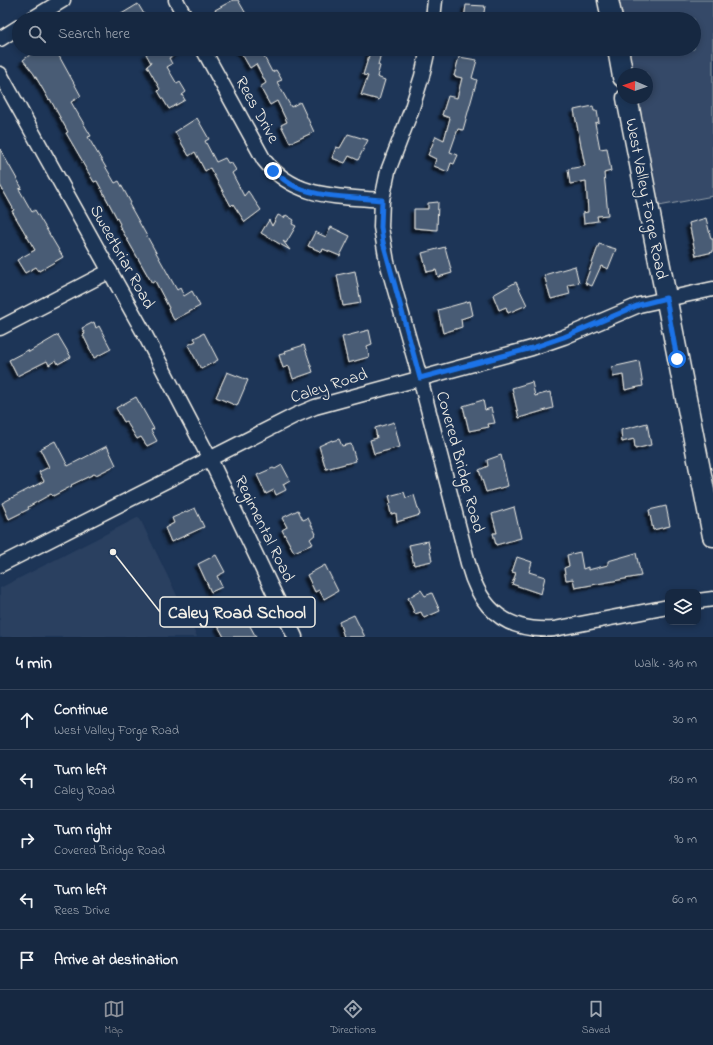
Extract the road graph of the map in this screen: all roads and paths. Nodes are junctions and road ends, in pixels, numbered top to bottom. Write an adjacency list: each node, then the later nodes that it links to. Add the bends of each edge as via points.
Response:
1 (63, 0): 5 (street)
2 (176, 0): 6 (street)
3 (435, 0): 7 (street)
4 (608, 0): 8 (main road)
5 (43, 12)
6 (182, 12)
7 (434, 12)
8 (611, 12)
9 (12, 31): 10 (street)
10 (0, 39)
11 (207, 56): 17 (street, Rees Drive, via 264,160 273,171 297,187 312,192)
12 (426, 56): 17 (street, Covered Bridge Road, via 411,111 388,171)
13 (619, 56): 14 (main road)
14 (621, 68)
15 (0, 74): 18 (street, Sweetbriar Road)
16 (628, 104): 20 (main road, West Valley Forge Road)
17 (382, 200): 22 (street, Covered Bridge Road, via 383,242)
18 (110, 272): 21 (street); 23 (street, Sweetbriar Road)
19 (713, 289): 20 (street, Caley Road)
20 (666, 298): 22 (street, Caley Road, via 639,305 538,347); 24 (main road, West Valley Forge Road)
21 (0, 328)
22 (420, 378): 23 (street, Caley Road, via 315,407); 28 (street, Covered Bridge Road, via 473,580 487,605 511,623 540,630)
23 (210, 458): 25 (street, Caley Road); 29 (street, Regimental Road)
24 (713, 536)
25 (0, 565)
26 (713, 598): 27 (street)
27 (701, 600)
28 (665, 608)
29 (295, 637)

